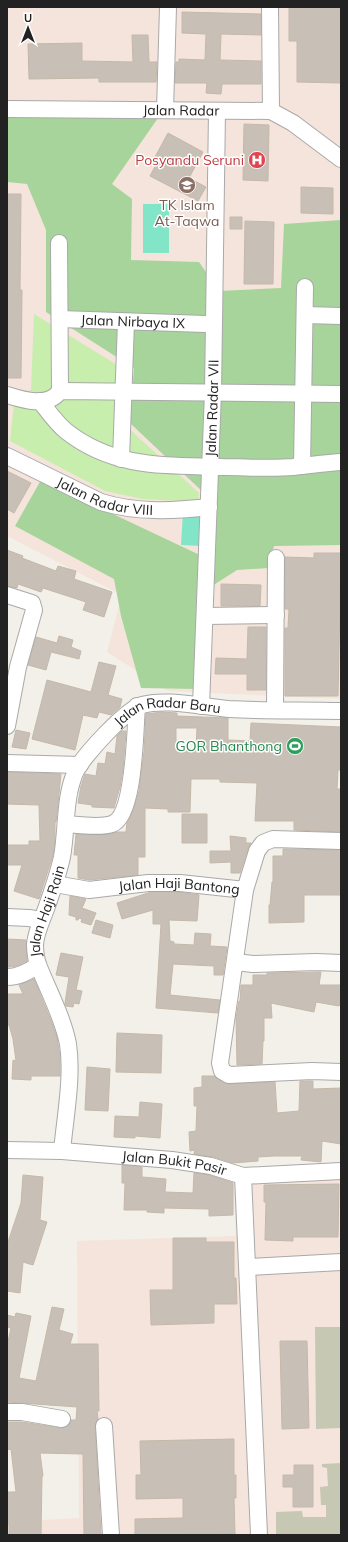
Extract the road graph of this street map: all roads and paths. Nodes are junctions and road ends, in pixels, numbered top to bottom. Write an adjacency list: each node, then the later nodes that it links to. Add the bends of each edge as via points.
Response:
1 (168, 7): 4 (street)
2 (270, 7): 6 (street)
3 (7, 109): 4 (street, Jalan Radar)
4 (165, 110): 5 (street, Jalan Radar)
5 (217, 111): 6 (street, Jalan Radar); 16 (street, Jalan Radar VII)
6 (271, 111): 7 (street, Jalan Radar, via 293,123)
7 (341, 159)
8 (59, 243): 12 (street)
9 (305, 287): 10 (street)
10 (305, 315): 11 (street); 18 (street)
11 (341, 316)
12 (60, 319): 13 (street, Jalan Nirbaya IX); 15 (street)
13 (126, 322): 14 (street, Jalan Nirbaya IX); 17 (street)
14 (205, 324)
15 (60, 391): 17 (street); 21 (street, via 52,398)
16 (213, 392): 17 (street); 18 (street); 25 (street, Jalan Radar VII)
17 (123, 393): 23 (street)
18 (304, 394): 19 (street); 26 (street)
19 (341, 394)
20 (7, 395): 21 (street, via 30,402)
21 (40, 401): 23 (street, via 65,430 90,447)
22 (7, 456): 27 (street, Jalan Radar VIII, via 116,507 154,510)
23 (120, 459): 25 (street, via 145,464)
24 (341, 462): 26 (street)
25 (211, 466): 26 (street); 27 (street, Jalan Radar VII)
26 (302, 466)
27 (209, 507): 31 (street, Jalan Radar VII)
28 (276, 558): 30 (street)
29 (7, 595): 36 (street, via 32,603 34,610 18,667)
30 (276, 615): 31 (street); 34 (street)
31 (205, 616): 33 (street, Jalan Radar VII)
32 (137, 706): 33 (street, Jalan Radar Baru, via 159,703); 38 (street, Jalan Radar Baru, via 118,722); 39 (street, via 130,792 121,817 108,825)
33 (201, 706): 34 (street, Jalan Radar Baru)
34 (275, 710): 35 (street, Jalan Radar Baru)
35 (341, 710)
36 (7, 726)
37 (7, 763): 38 (street)
38 (80, 765): 39 (street, Jalan Haji Rain, via 73,778)
39 (66, 824): 41 (street, Jalan Haji Rain)
40 (341, 841): 42 (street, via 272,839 263,843 257,851)
41 (55, 884): 42 (street, Jalan Haji Bantong, via 101,890 148,883 180,883); 44 (street, Jalan Haji Rain)
42 (245, 890): 45 (street, Jalan Haji Bantong)
43 (7, 917): 44 (street)
44 (41, 920): 47 (street, Jalan Haji Rain, via 35,943)
45 (236, 962): 46 (street); 49 (street, Jalan Haji Bantong, via 222,1046 222,1071 232,1075)
46 (341, 964)
47 (38, 965): 48 (street, via 28,973); 51 (street, Jalan Haji Rain, via 68,1044)
48 (7, 977)
49 (341, 1072)
50 (7, 1150): 51 (street, Jalan Bukit Pasir)
51 (62, 1151): 53 (street, Jalan Bukit Pasir, via 196,1163)
52 (341, 1171): 53 (street, Jalan Bukit Pasir)
53 (243, 1176): 55 (street)
54 (341, 1262): 55 (street)
55 (248, 1268): 60 (street)
56 (7, 1412): 57 (street)
57 (62, 1419)
58 (104, 1426): 59 (street)
59 (111, 1535)
60 (259, 1535)

